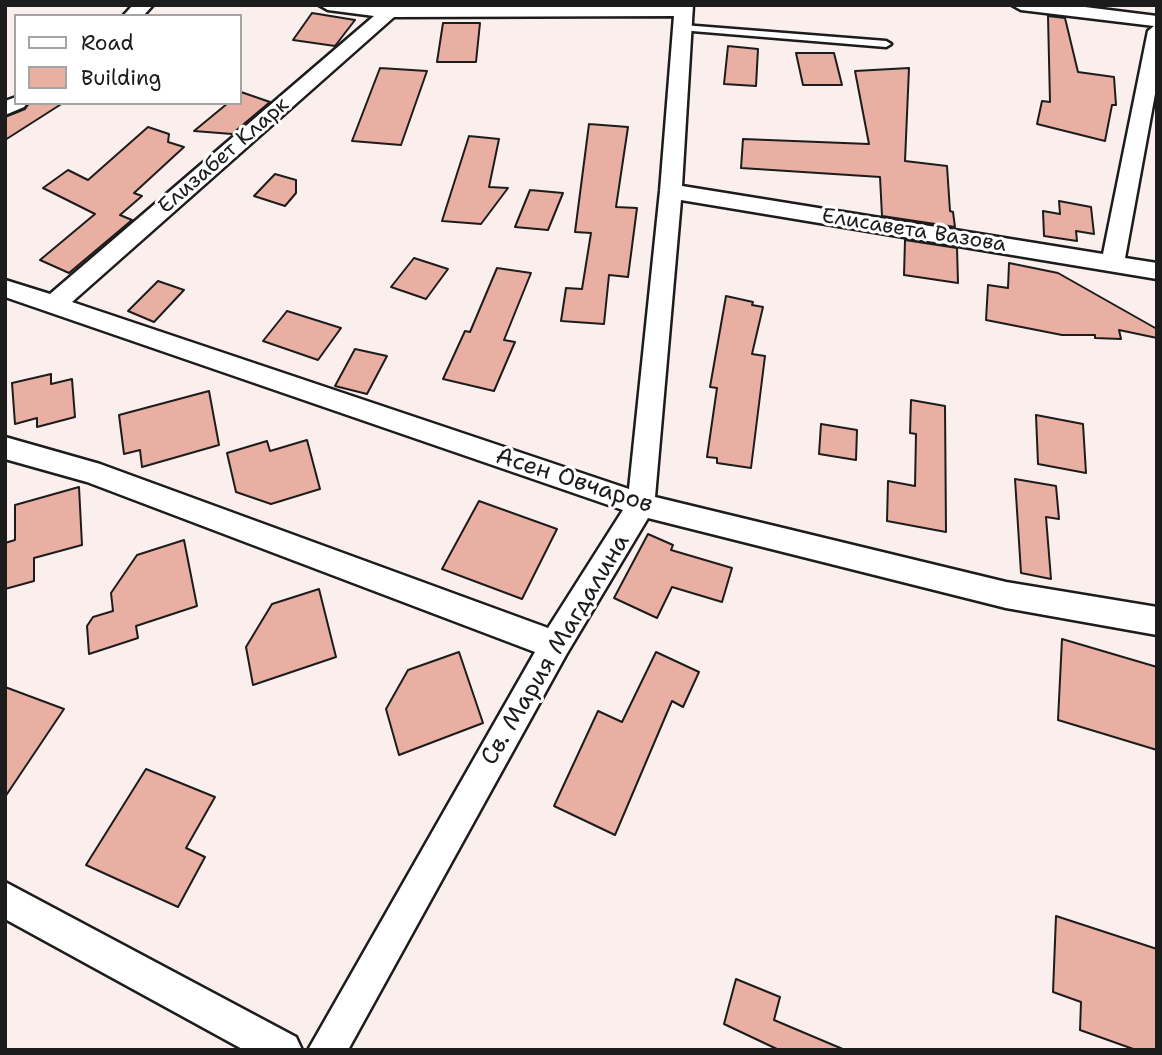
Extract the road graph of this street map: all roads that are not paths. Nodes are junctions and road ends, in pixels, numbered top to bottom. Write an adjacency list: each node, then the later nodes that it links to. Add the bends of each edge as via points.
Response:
1 (328, 5): 3 (street)
2 (1021, 5): 5 (street)
3 (391, 8): 4 (street); 12 (street, Елизабет Кларк)
4 (684, 15): 7 (lane); 8 (street, Св. Мария Магдалина)
5 (1157, 21)
6 (1157, 31): 9 (street)
7 (886, 44)
8 (671, 191): 9 (street, Елисавета Вазова); 14 (street, Св. Мария Магдалина)
9 (1113, 263): 10 (street, Елисавета Вазова)
10 (1157, 271)
11 (5, 288): 12 (street, Асен Овчаров)
12 (53, 305): 14 (street, Асен Овчаров)
13 (5, 448): 16 (street, via 90,472)
14 (641, 505): 15 (street, Асен Овчаров, via 1006,595); 16 (street, Св. Мария Магдалина)
15 (1157, 621)
16 (555, 645): 19 (street, Св. Мария Магдалина)
17 (5, 900): 18 (street)
18 (283, 1050)
19 (327, 1050)

